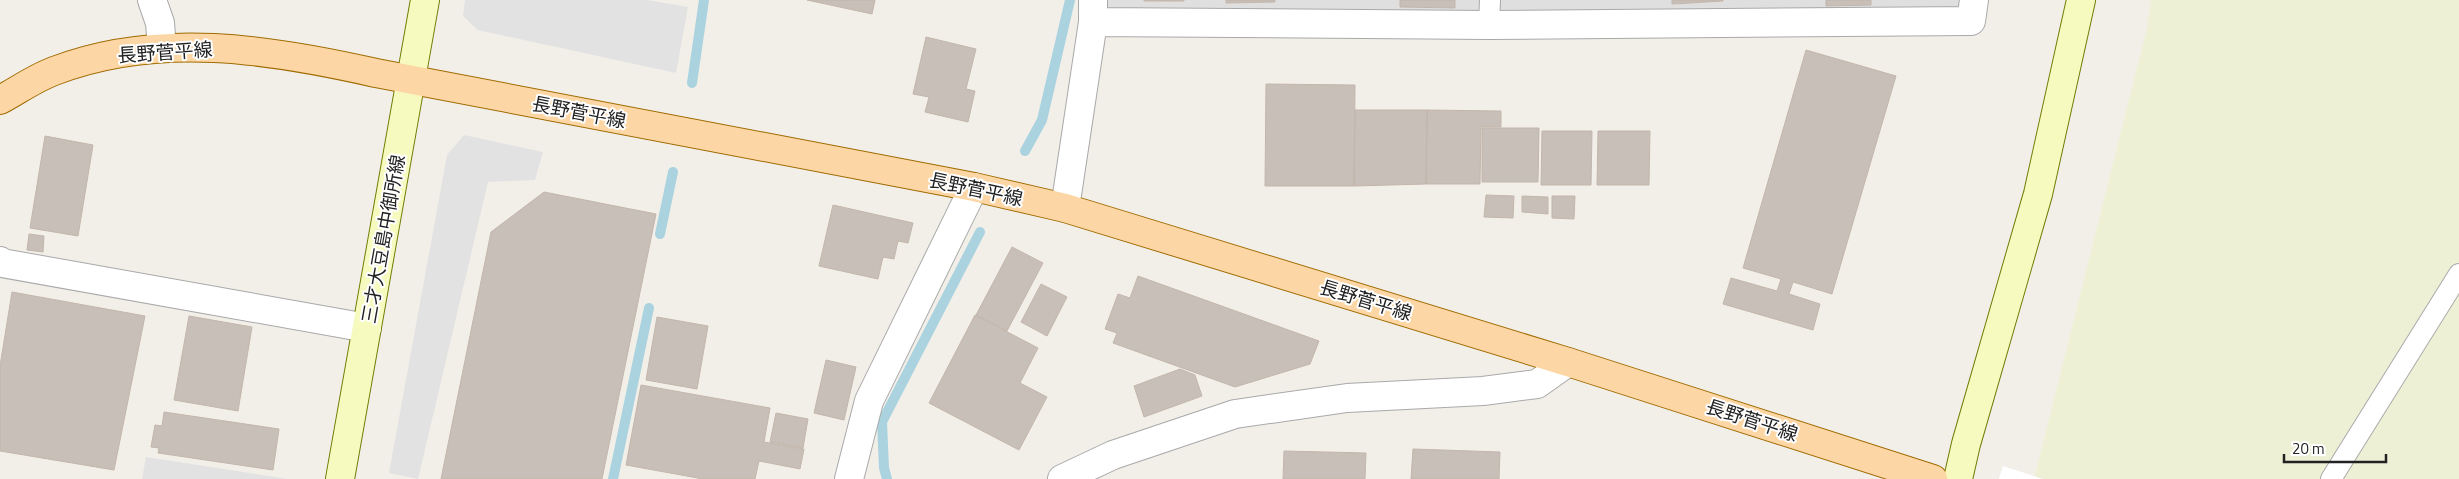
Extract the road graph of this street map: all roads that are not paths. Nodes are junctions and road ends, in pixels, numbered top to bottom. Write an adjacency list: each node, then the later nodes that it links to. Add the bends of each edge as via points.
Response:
1 (152, 0): 7 (street, via 160,23)
2 (425, 0): 8 (main road, 三才大豆島中御所線)
3 (1974, 0): 6 (street, via 1971,21)
4 (2081, 0): 20 (main road, via 2038,194)
5 (1093, 11): 6 (street); 11 (street)
6 (1490, 13)
7 (162, 48): 8 (main road, 長野菅平線, via 198,46 303,56); 9 (main road, 長野菅平線, via 121,52 53,71)
8 (412, 80): 10 (main road, 長野菅平線); 14 (main road, 三才大豆島中御所線)
9 (0, 100)
10 (974, 187): 11 (main road, 長野菅平線); 17 (street, via 869,400)
11 (1065, 208): 15 (main road, 長野菅平線)
12 (1, 266): 14 (street)
13 (2459, 274): 21 (lane)
14 (366, 328): 16 (main road, 三才大豆島中御所線)
15 (1568, 362): 18 (street, via 1537,384 1483,391 1347,398 1235,414 1113,454); 19 (main road, 長野菅平線)
16 (340, 479)
17 (849, 479)
18 (1062, 479)
19 (1933, 479)
20 (1958, 479)
21 (2331, 479)

